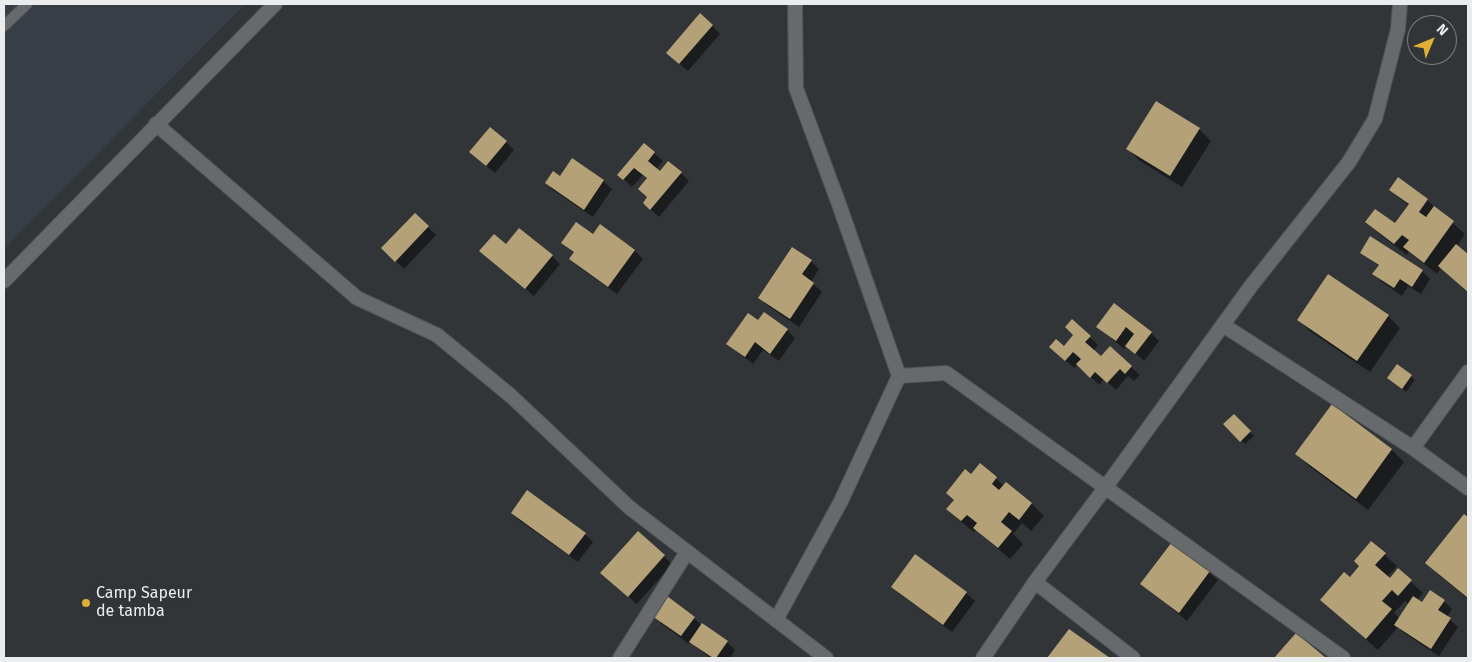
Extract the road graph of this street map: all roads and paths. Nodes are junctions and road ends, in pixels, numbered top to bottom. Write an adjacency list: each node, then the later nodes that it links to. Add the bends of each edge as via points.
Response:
1 (26, 4): 5 (lane)
2 (276, 4): 6 (street)
3 (795, 4): 10 (street, via 796,88)
4 (1400, 4): 8 (street, via 1398,29 1375,119 1349,162)
5 (4, 26)
6 (156, 124): 7 (street); 14 (street, via 357,298 437,336 511,396 630,508)
7 (4, 281)
8 (1223, 325): 11 (street); 12 (street)
9 (1468, 372): 11 (street)
10 (899, 376): 12 (street, via 946,373); 16 (street, via 841,500)
11 (1413, 448): 13 (street)
12 (1105, 488): 15 (street); 21 (street)
13 (1468, 488)
14 (687, 552): 16 (street); 17 (street)
15 (1035, 582): 19 (street); 20 (street)
16 (776, 620): 18 (street)
17 (620, 658)
18 (826, 658)
19 (983, 658)
20 (1133, 658)
21 (1343, 658)

